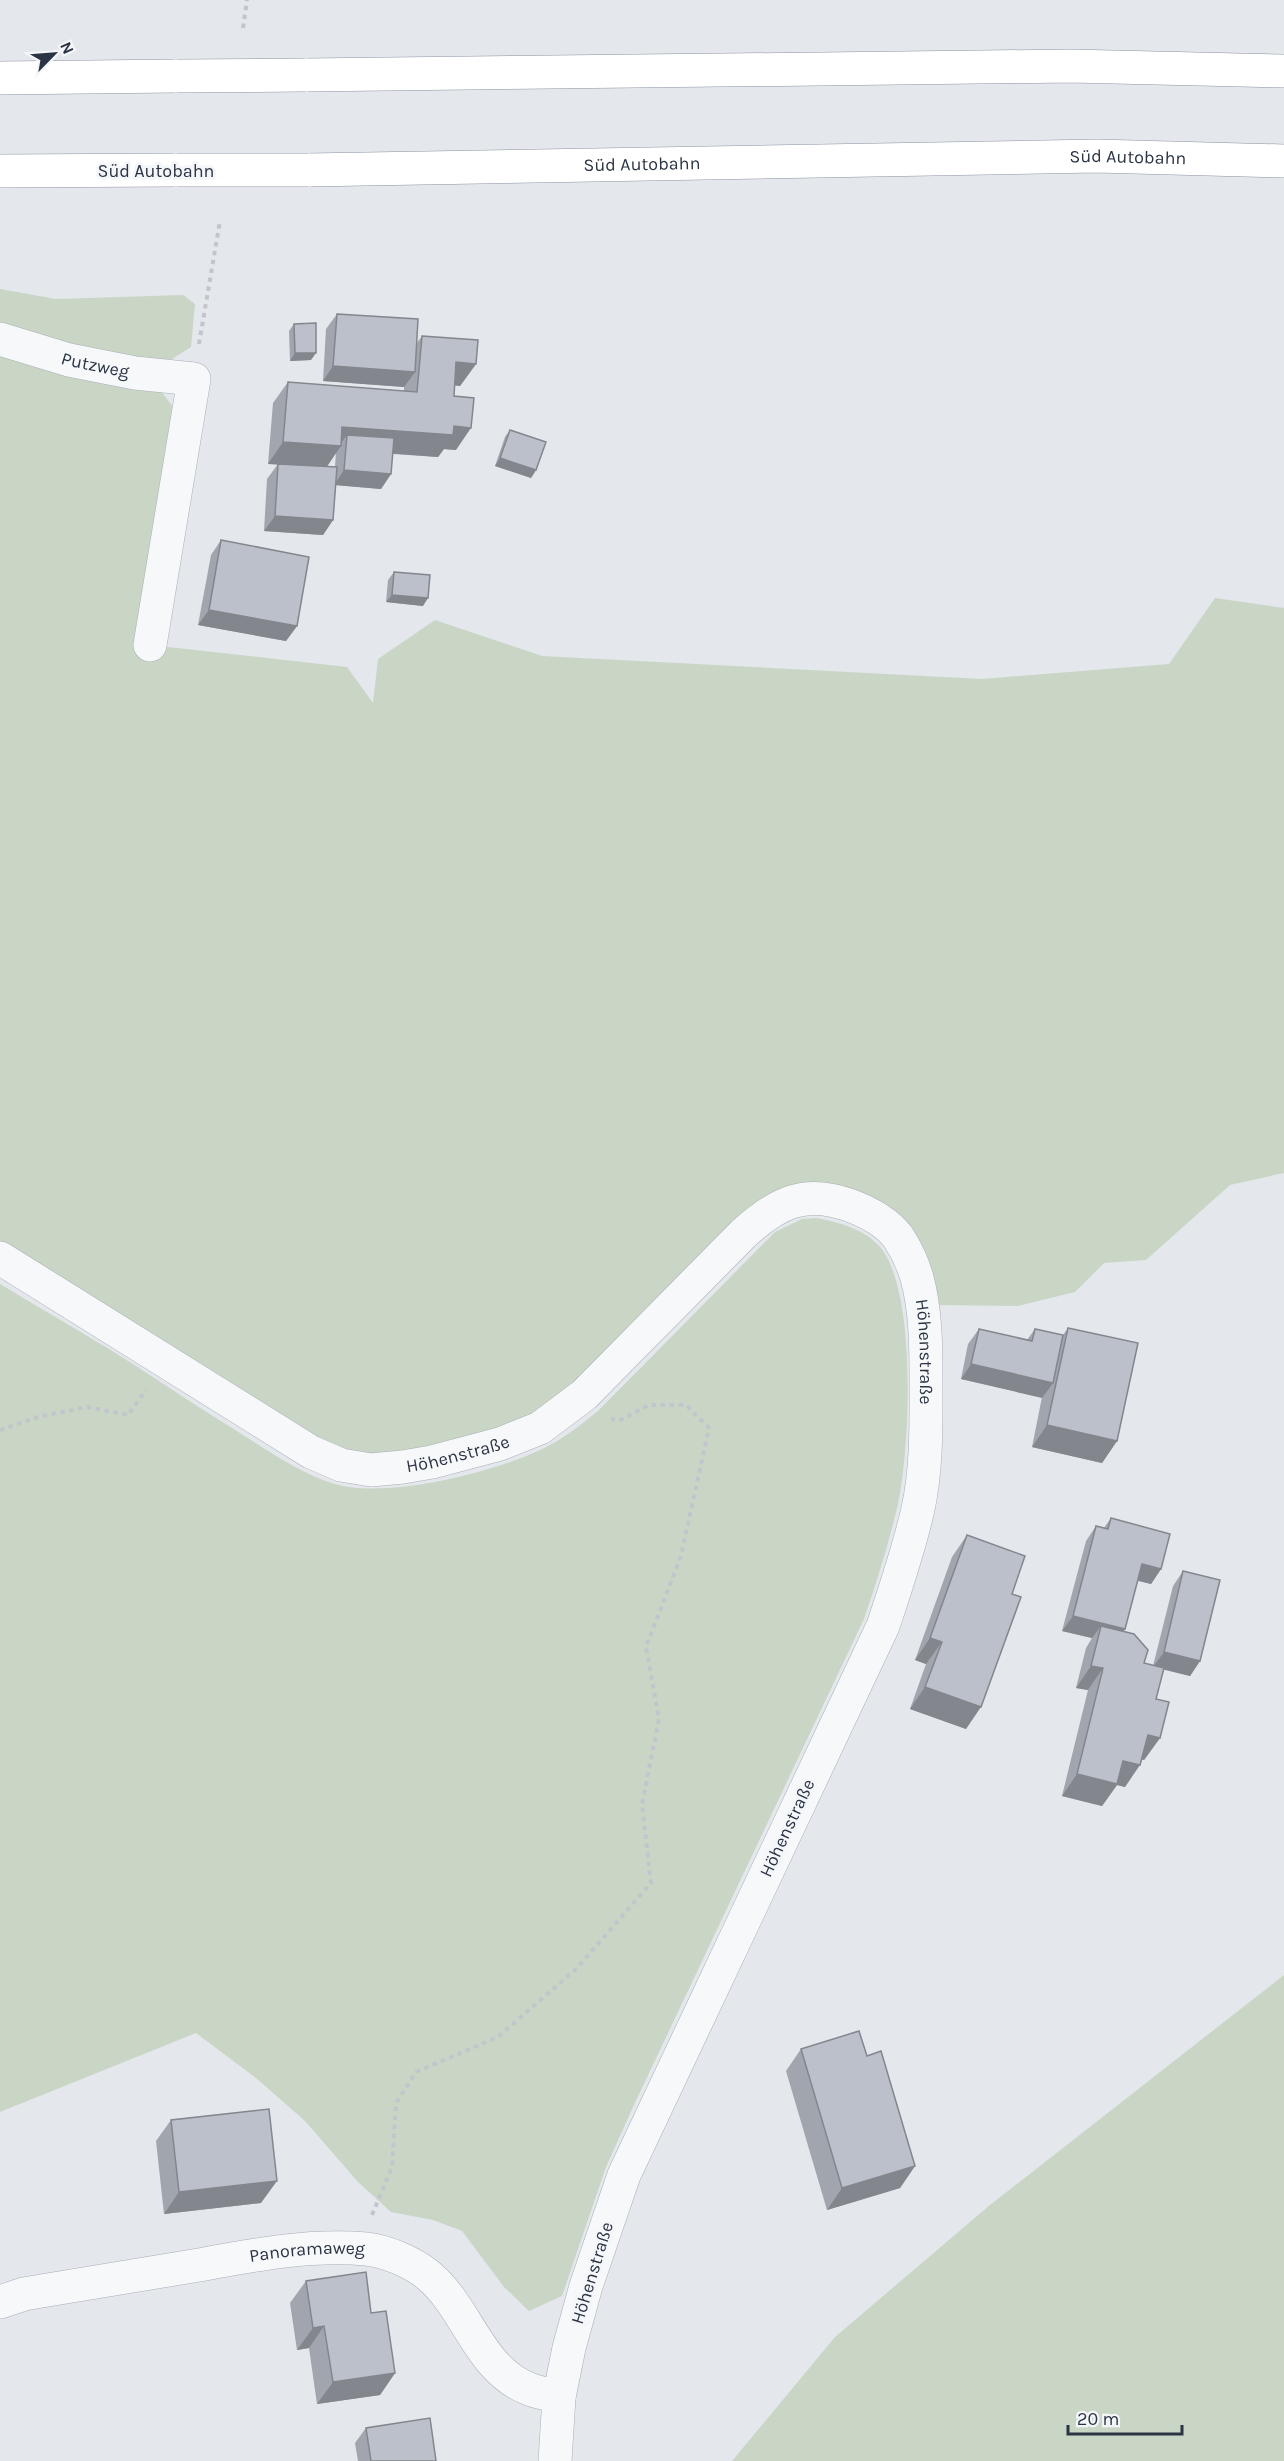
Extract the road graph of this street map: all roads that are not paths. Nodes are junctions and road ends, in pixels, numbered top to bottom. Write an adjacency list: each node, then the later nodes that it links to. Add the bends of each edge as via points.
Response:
1 (1284, 71): 2 (highway, bridge, via 1071,66)
2 (0, 78)
3 (1284, 162): 4 (highway, Süd Autobahn, bridge, via 1097,156 308,170)
4 (0, 171)
5 (0, 339): 6 (street, Putzweg, via 69,360 194,379)
6 (150, 645)
7 (0, 1258): 9 (street, Höhenstraße, via 311,1452 341,1465 371,1470 432,1462 500,1444 540,1428 604,1376 743,1234 781,1205 816,1197 849,1205 887,1224 907,1253 922,1307 926,1430 918,1507 903,1567 883,1626 624,2175 586,2286)
8 (0, 2302): 9 (street, Panoramaweg, via 24,2294 263,2254 331,2247 368,2249 402,2259 428,2275 506,2377 529,2389)
9 (560, 2397): 10 (street, Höhenstraße)
10 (555, 2461)

